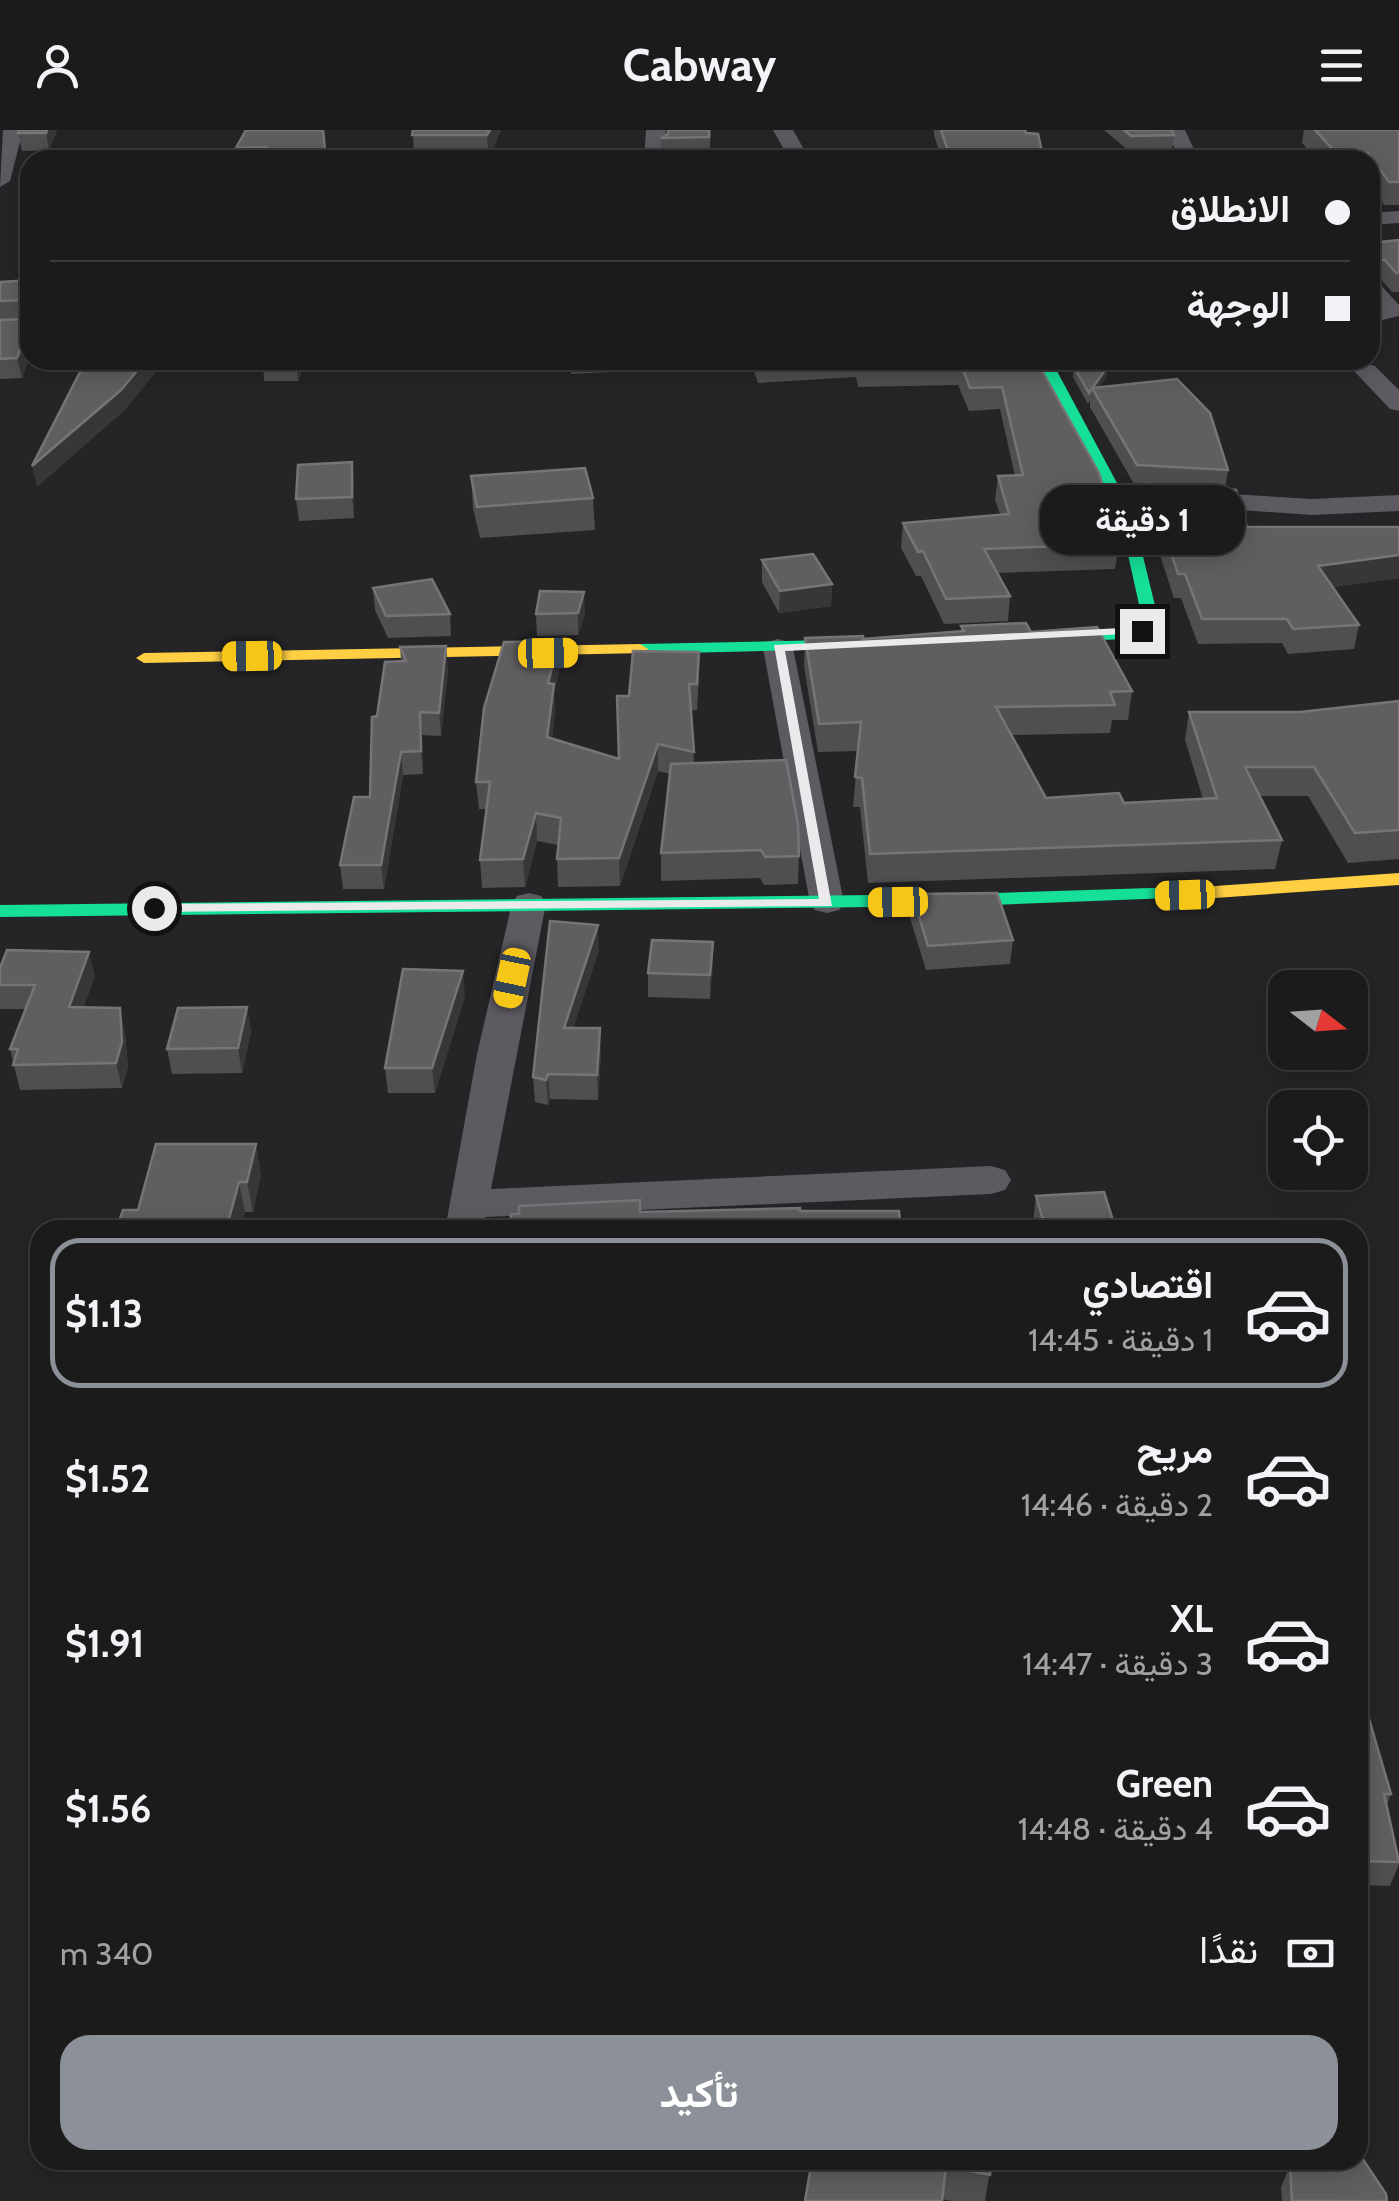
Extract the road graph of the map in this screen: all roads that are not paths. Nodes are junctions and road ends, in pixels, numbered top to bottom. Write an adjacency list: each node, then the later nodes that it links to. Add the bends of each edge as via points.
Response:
1 (13, 130): 4 (street)
2 (792, 130): 3 (street)
3 (806, 130)
4 (0, 181)
5 (1380, 297): 6 (street, via 1392,310)
6 (1380, 313)
7 (1048, 370): 10 (street)
8 (1366, 370): 9 (street)
9 (1399, 404)
10 (1118, 495): 11 (street, via 1312,507); 12 (street, via 1149,626 1126,634)
11 (1399, 503)
12 (1010, 638)
13 (894, 643): 14 (street)
14 (778, 648): 15 (street); 18 (street)
15 (144, 658)
16 (1399, 879): 18 (street, via 1178,896)
17 (530, 902): 18 (street); 19 (street); 21 (street)
18 (826, 903)
19 (0, 911)
20 (991, 1180): 21 (street)
21 (466, 1217)

